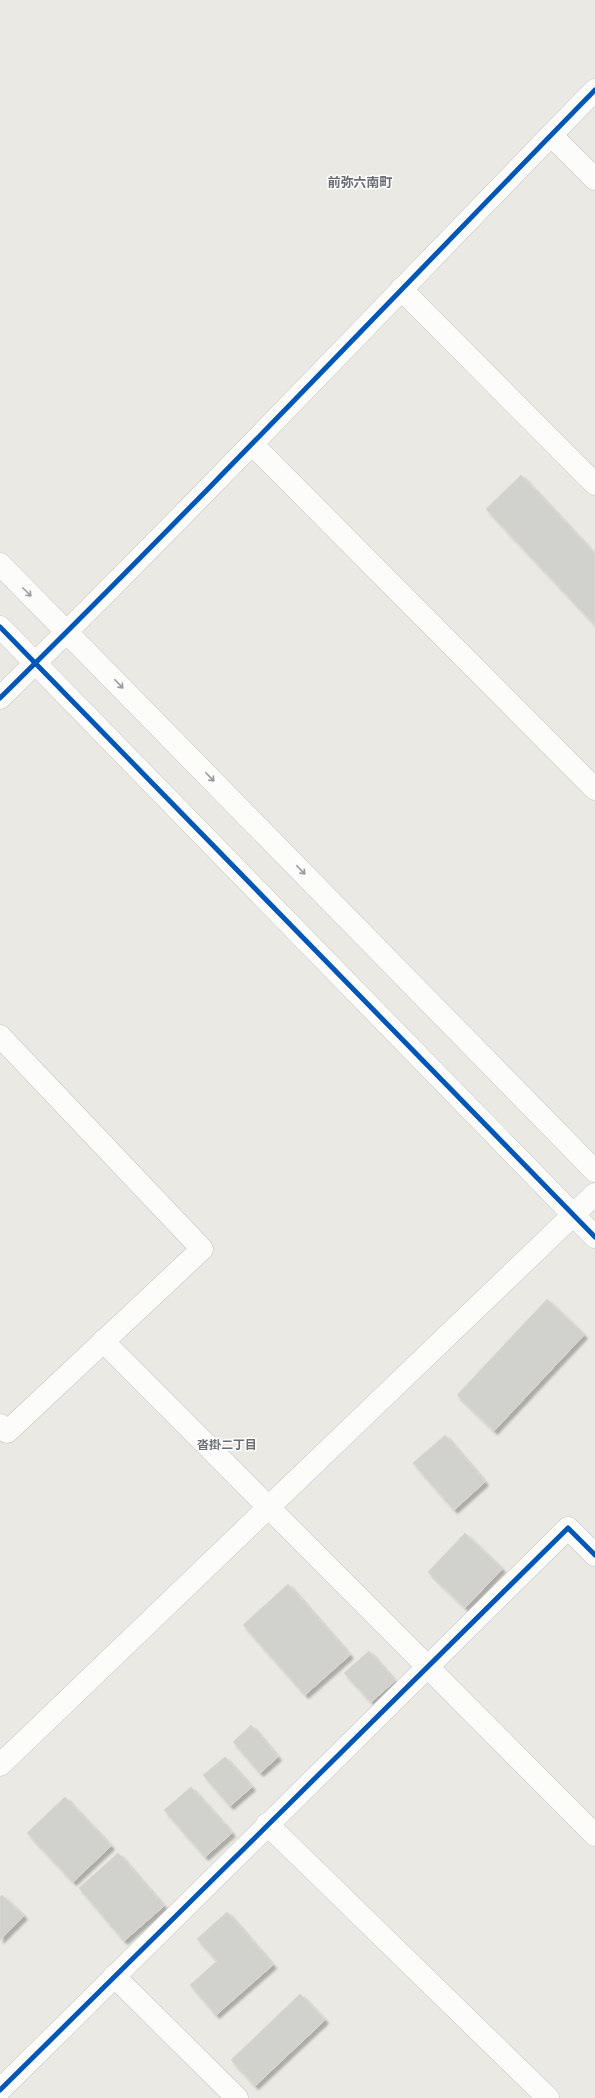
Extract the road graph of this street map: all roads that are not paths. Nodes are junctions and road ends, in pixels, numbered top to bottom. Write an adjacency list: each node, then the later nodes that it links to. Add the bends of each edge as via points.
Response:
1 (595, 90): 2 (street)
2 (551, 135): 3 (street); 4 (street)
3 (595, 178)
4 (402, 288): 5 (street); 6 (street)
5 (253, 445): 9 (street); 12 (street)
6 (595, 484)
7 (0, 564): 9 (street, one-way to 9)
8 (0, 627): 10 (street)
9 (67, 632): 10 (street); 14 (street, one-way to 14)
10 (36, 663): 11 (street); 16 (street)
11 (0, 698)
12 (595, 789)
13 (0, 1036): 18 (street, via 202,1249)
14 (595, 1171)
15 (595, 1194): 16 (street)
16 (574, 1215): 17 (street); 20 (street)
17 (595, 1237)
18 (103, 1341): 19 (street, via 7,1432); 20 (street)
19 (0, 1425)
20 (270, 1507): 22 (street); 23 (street)
21 (595, 1555): 22 (street, via 568,1528)
22 (426, 1667): 24 (street); 25 (street)
23 (0, 1765)
24 (267, 1824): 26 (street); 29 (street)
25 (595, 1836)
26 (114, 1976): 27 (street); 28 (street)
27 (0, 2090)
28 (237, 2098)
29 (548, 2098)

